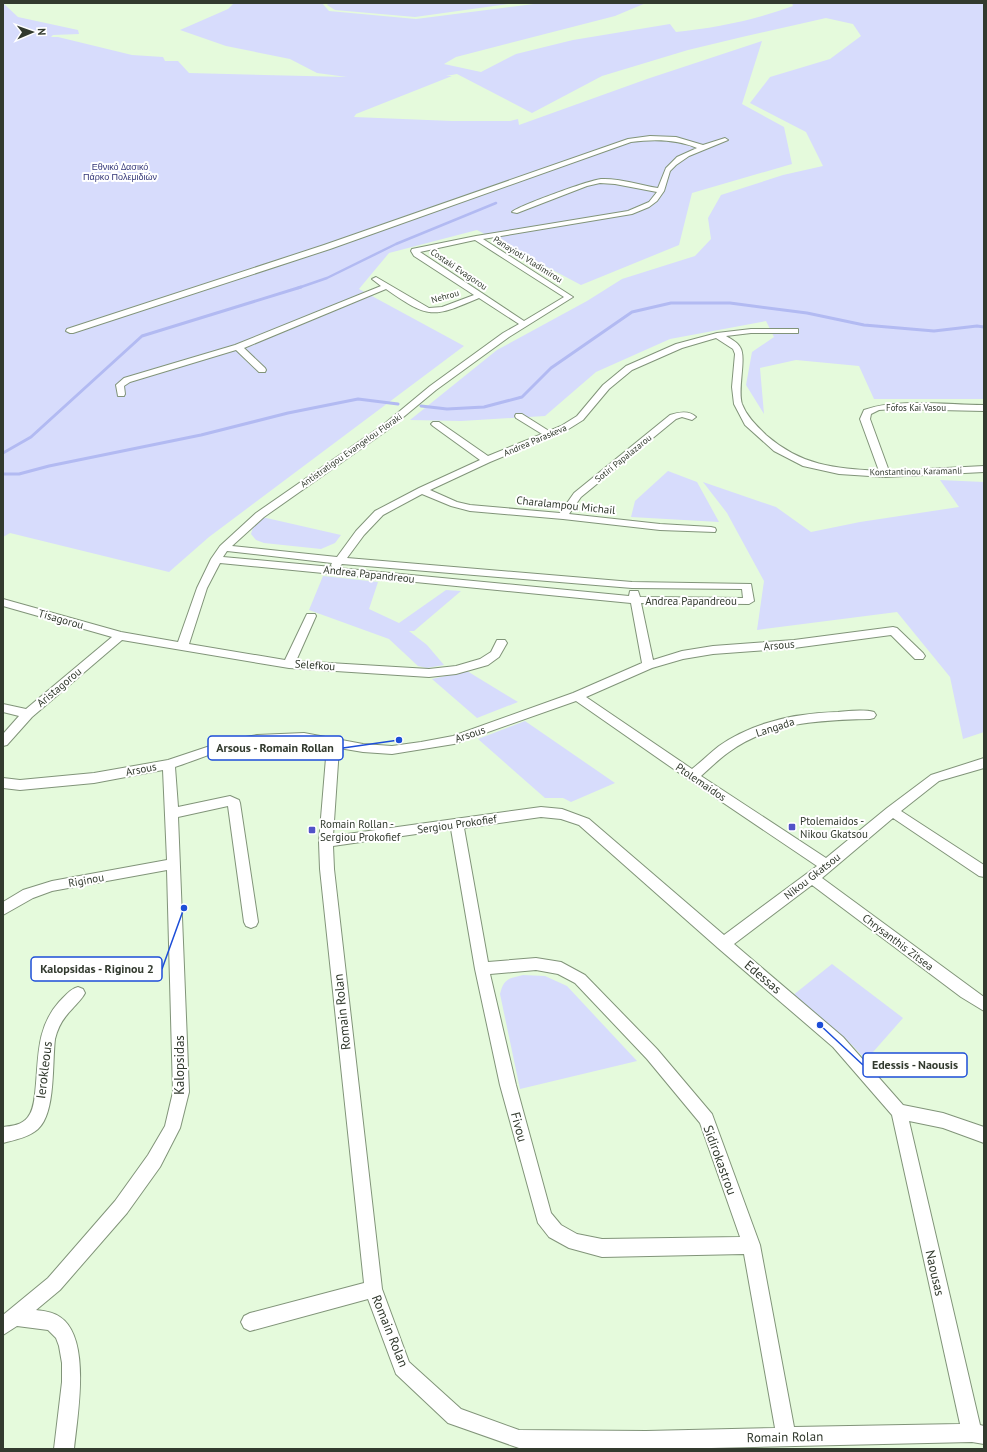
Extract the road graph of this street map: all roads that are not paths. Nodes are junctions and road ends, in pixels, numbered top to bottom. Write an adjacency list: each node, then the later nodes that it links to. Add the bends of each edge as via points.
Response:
1 (725, 140): 2 (street)
2 (704, 148): 3 (street, via 676,161 666,171); 11 (street, via 689,141 670,137 630,140 320,249)
3 (661, 191): 4 (street, via 600,181); 5 (street, via 656,200 630,213)
4 (515, 212)
5 (476, 238): 8 (street, Costaki Evagorou, via 415,251); 9 (street, Panayioti Vladimirou)
6 (376, 279): 7 (street, Nehrou)
7 (387, 286): 8 (street, Nehrou, via 422,309 431,311); 14 (street)
8 (480, 295): 10 (street, Costaki Evagorou)
9 (569, 297): 10 (street, Antistratigou Evangelou Floraki)
10 (524, 324): 28 (street, Antistratigou Evangelou Floraki, via 433,388 386,427 261,514)
11 (70, 331)
12 (795, 332): 13 (street, Andrea Paraskeva, via 751,331)
13 (717, 335): 21 (street, Andrea Paraskeva, via 679,346 629,368 606,387 580,418); 24 (street, Konstantinou Karamanli, via 737,348 739,354 736,387 738,404 750,425 777,450 806,464 839,471)
14 (238, 347): 15 (street); 16 (street, via 127,380 120,385)
15 (262, 370)
16 (121, 394)
17 (984, 408): 24 (street, Fofos Kai Vasou, via 894,406 867,412 865,420)
18 (519, 416): 21 (street)
19 (692, 417): 26 (street, Sotiri Papalazarou, via 682,414 673,417 577,496)
20 (436, 424): 22 (street)
21 (548, 434): 22 (street, Andrea Paraskeva)
22 (487, 460): 25 (street, Andrea Paraskeva)
23 (984, 469): 24 (street, Konstantinou Karamanli)
24 (885, 474)
25 (422, 490): 26 (street, Charalampou Michail, via 470,508); 30 (street, Andrea Paraskeva, via 379,513)
26 (564, 516): 27 (street, Charalampou Michail)
27 (711, 530)
28 (224, 548): 29 (street, Antistratigou Evangelou Floraki); 30 (street, Andrea Papandreou)
29 (216, 559): 31 (street, Andrea Papandreou); 38 (street, Antistratigou Evangelou Floraki, via 202,588)
30 (338, 560): 31 (street, Andrea Paraskeva); 32 (street, Andrea Papandreou)
31 (334, 570): 33 (street, Andrea Papandreou)
32 (632, 585): 33 (street); 33 (street, Andrea Papandreou, via 747,586 749,601)
33 (636, 600): 41 (street)
34 (3, 602): 36 (street, Tisagorou)
35 (311, 616): 40 (street)
36 (120, 636): 38 (street, Selefkou); 44 (street, Aristagorou)
37 (501, 643): 40 (street, Selefkou, via 494,654 484,662 456,670 429,673)
38 (183, 645): 40 (street, Selefkou)
39 (919, 656): 41 (street, Arsous, via 893,631 794,644 713,650 682,655)
40 (289, 664)
41 (648, 665): 42 (street, Arsous)
42 (577, 696): 47 (street, Arsous, via 454,740 392,750); 50 (street, Ptolemaidos)
43 (3, 708): 44 (street)
44 (28, 714): 46 (street, Aristagorou)
45 (870, 715): 50 (street, Langada, via 810,717 780,723 757,731 726,748)
46 (3, 742)
47 (333, 742): 49 (street, Arsous, via 304,737 257,739 228,744); 56 (street, Romain Rolan)
48 (984, 763): 52 (street, Nikou Gkatsou, via 934,778)
49 (169, 764): 51 (street, Arsous, via 94,778 20,785); 54 (street, Kalopsidas)
50 (692, 776): 58 (street, Ptolemaidos)
51 (3, 783)
52 (892, 811): 58 (street, Nikou Gkatsou); 59 (street)
53 (541, 812): 55 (street, Sergiou Prokofief); 63 (street, Edessas, via 562,814 584,822)
54 (172, 813): 57 (street, Kalopsidas); 62 (street, via 230,801 234,803)
55 (457, 824): 56 (street, Sergiou Prokofief); 64 (street, Fivou)
56 (326, 842): 71 (street, Romain Rolan, via 326,869)
57 (174, 864): 61 (street, Riginou, via 52,886 28,894); 72 (street, Kalopsidas, via 181,1092 172,1128 154,1161 121,1207 54,1284)
58 (826, 865): 60 (street, Nikou Gkatsou)
59 (984, 872)
60 (812, 878): 63 (street, Nikou Gkatsou); 66 (street, Chrysanthis Zitsea)
61 (3, 909)
62 (251, 922)
63 (723, 944): 67 (street, Edessas, via 838,1042)
64 (482, 969): 70 (street, Sidirokastrou, via 536,964 561,968 580,979 652,1054 706,1119); 70 (street, Fivou, via 508,1086 544,1217 555,1231 575,1242 602,1248)
65 (78, 993): 68 (street, Ierokleous, via 59,1010 49,1030 39,1110 33,1122 20,1131)
66 (984, 1005)
67 (899, 1112): 69 (street, via 934,1118); 74 (street, Naousas)
68 (3, 1135)
69 (984, 1135)
70 (751, 1245): 75 (street, Sidirokastrou)
71 (373, 1289): 73 (street); 75 (street, Romain Rolan, via 402,1368 455,1416 519,1439 646,1440)
72 (9, 1322): 76 (street, via 53,1322 62,1329 69,1349 72,1386)
73 (250, 1322)
74 (978, 1434): 75 (street, Romain Rolan)
75 (786, 1436)
76 (64, 1449)

